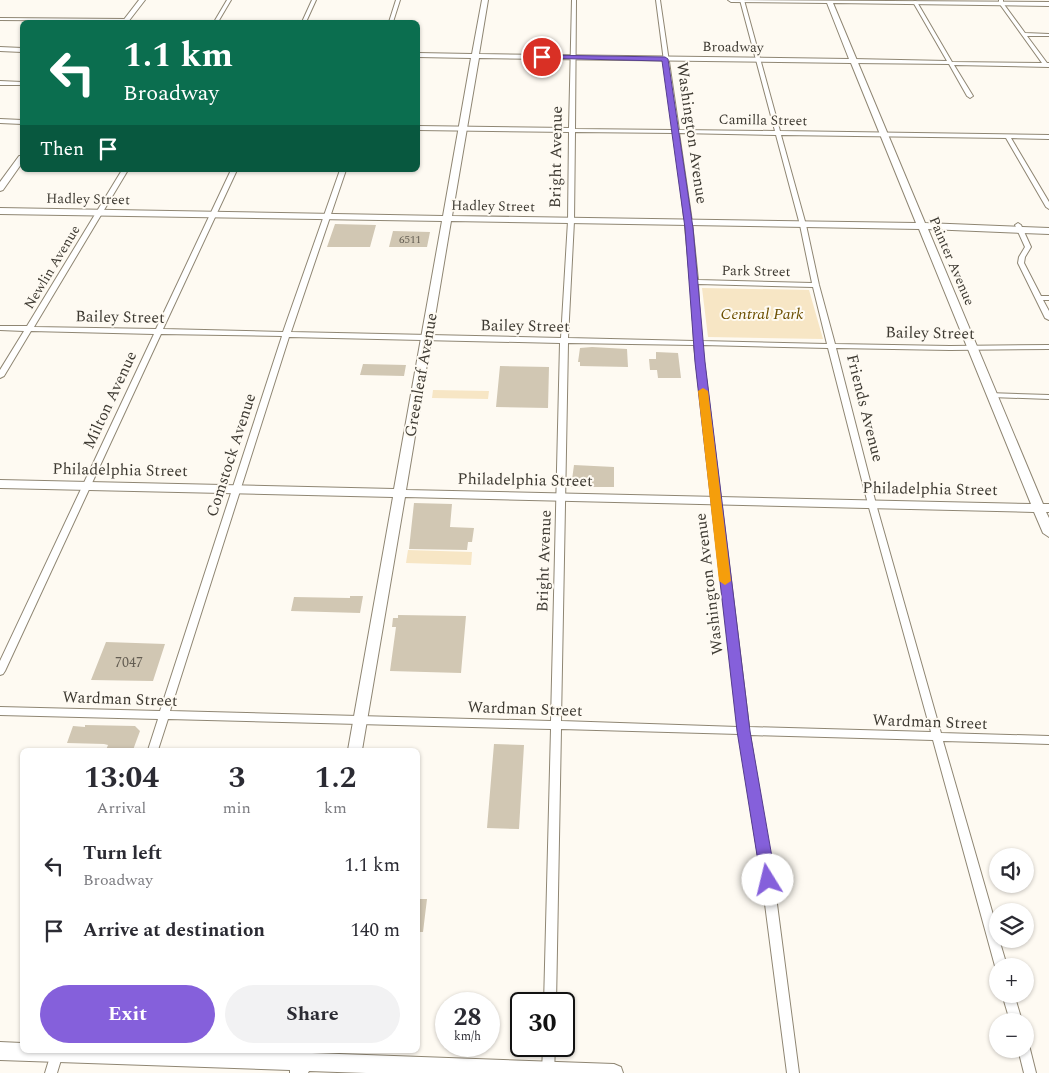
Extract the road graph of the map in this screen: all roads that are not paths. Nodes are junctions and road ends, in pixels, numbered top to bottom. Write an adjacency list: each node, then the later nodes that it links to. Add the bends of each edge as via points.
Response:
1 (142, 0): 17 (street)
2 (229, 0): 18 (street)
3 (314, 0): 19 (street)
4 (398, 0): 20 (street)
5 (485, 0): 26 (street, Greenleaf Avenue)
6 (574, 0): 27 (street, Bright Avenue)
7 (658, 0): 28 (street, Washington Avenue)
8 (731, 0): 9 (street)
9 (742, 0): 10 (street); 29 (street, Friends Avenue)
10 (828, 0): 12 (street); 30 (street, Painter Avenue)
11 (959, 1): 12 (street); 13 (street)
12 (914, 2): 31 (street)
13 (1001, 2): 14 (street); 21 (street)
14 (1049, 4)
15 (0, 19): 16 (street)
16 (63, 20)
17 (127, 20)
18 (217, 20)
19 (305, 20)
20 (392, 20)
21 (1024, 34): 22 (street); 32 (street)
22 (1049, 35)
23 (0, 50): 24 (street)
24 (20, 50)
25 (420, 55): 26 (street, Broadway)
26 (476, 56): 27 (street, Broadway); 39 (street, Greenleaf Avenue)
27 (574, 57): 28 (street, Broadway); 40 (street, Bright Avenue)
28 (665, 59): 29 (street, Broadway); 41 (street, Washington Avenue)
29 (758, 60): 30 (street, Broadway); 42 (street, Friends Avenue)
30 (853, 61): 31 (street, Broadway); 43 (street, Painter Avenue)
31 (952, 64): 32 (street, Broadway); 35 (street)
32 (1048, 65)
33 (0, 84): 34 (street)
34 (20, 84)
35 (970, 96)
36 (0, 121): 37 (street)
37 (20, 122)
38 (420, 128): 39 (street, Camilla Street)
39 (464, 128): 40 (street, Camilla Street); 56 (street, Greenleaf Avenue)
40 (572, 130): 41 (street, Camilla Street); 57 (street, Bright Avenue)
41 (675, 132): 42 (street, Camilla Street); 58 (street, Washington Avenue)
42 (778, 133): 43 (street, Camilla Street); 59 (street, Friends Avenue)
43 (883, 135): 44 (street, Camilla Street); 60 (street, Painter Avenue)
44 (1008, 136): 45 (street, Camilla Street); 51 (street)
45 (1049, 137)
46 (20, 161): 50 (street)
47 (124, 172): 53 (street, Newlin Avenue)
48 (233, 172): 54 (street, Milton Avenue)
49 (342, 172): 55 (street, Comstock Avenue)
50 (0, 188)
51 (1049, 207)
52 (0, 211): 53 (street, Hadley Street)
53 (99, 213): 54 (street, Hadley Street); 70 (street, Newlin Avenue)
54 (214, 214): 55 (street, Hadley Street); 71 (street, Milton Avenue)
55 (327, 216): 56 (street, Hadley Street); 72 (street, Comstock Avenue)
56 (448, 219): 57 (street, Hadley Street); 73 (street, Greenleaf Avenue)
57 (571, 221): 58 (street, Hadley Street); 74 (street, Bright Avenue)
58 (688, 222): 59 (street, Hadley Street); 64 (street, Washington Avenue)
59 (803, 225): 60 (street, Hadley Street); 65 (street, Friends Avenue)
60 (921, 226): 62 (street, Hadley Street, via 985,227 994,230); 77 (street, Painter Avenue)
61 (1049, 226): 62 (street, Hadley Street)
62 (1019, 228): 63 (street, Hadley Street); 66 (street, via 1028,247 1021,262)
63 (1049, 231)
64 (695, 282): 65 (street, Park Street); 75 (street, Washington Avenue)
65 (816, 285): 76 (street, Friends Avenue)
66 (1039, 298): 67 (street); 68 (street)
67 (1049, 298)
68 (1049, 318)
69 (0, 328): 70 (street, Bailey Street)
70 (29, 329): 71 (street, Bailey Street); 79 (street, Newlin Avenue)
71 (159, 332): 72 (street, Bailey Street); 83 (street, Milton Avenue)
72 (286, 335): 73 (street, Bailey Street); 84 (street, Comstock Avenue)
73 (427, 338): 74 (street, Bailey Street); 85 (street, Greenleaf Avenue)
74 (564, 340): 75 (street, Bailey Street); 86 (street, Bright Avenue)
75 (699, 342): 76 (street, Bailey Street); 87 (street, Washington Avenue)
76 (833, 345): 77 (street, Bailey Street); 88 (street, Friends Avenue)
77 (971, 347): 78 (street, Bailey Street); 80 (street, Painter Avenue)
78 (1049, 347)
79 (0, 376)
80 (991, 395): 81 (street); 89 (street, Painter Avenue)
81 (1049, 398)
82 (0, 484): 83 (street, Philadelphia Street)
83 (85, 486): 84 (street, Philadelphia Street); 91 (street, Milton Avenue)
84 (237, 489): 85 (street, Philadelphia Street); 93 (street, Comstock Avenue)
85 (400, 493): 86 (street, Philadelphia Street); 94 (street, Greenleaf Avenue)
86 (562, 497): 87 (street, Philadelphia Street); 95 (street, Bright Avenue)
87 (716, 500): 88 (street, Philadelphia Street); 96 (street, Washington Avenue)
88 (872, 504): 89 (street, Philadelphia Street); 97 (street, Friends Avenue)
89 (1044, 508): 90 (street, Painter Avenue)
90 (1049, 533)
91 (0, 671)
92 (0, 711): 93 (street, Wardman Street)
93 (164, 716): 94 (street, Wardman Street); 99 (street, Comstock Avenue)
94 (361, 719): 95 (street, Wardman Street); 100 (street, Greenleaf Avenue)
95 (555, 726): 96 (street, Wardman Street); 102 (street, Bright Avenue)
96 (744, 731): 97 (street, Wardman Street); 113 (street, Washington Avenue, via 768,880)
97 (937, 737): 98 (street, Wardman Street); 101 (street, Friends Avenue)
98 (1049, 740)
99 (153, 748)
100 (355, 748)
101 (999, 958)
102 (550, 992)
103 (0, 1051): 104 (street)
104 (20, 1051)
105 (58, 1053): 111 (street)
106 (82, 1053): 109 (street)
107 (549, 1057): 110 (street)
108 (1026, 1058): 114 (street)
109 (301, 1062): 110 (street)
110 (548, 1072): 112 (street)
111 (51, 1073)
112 (614, 1073)
113 (793, 1073)
114 (1030, 1073)

